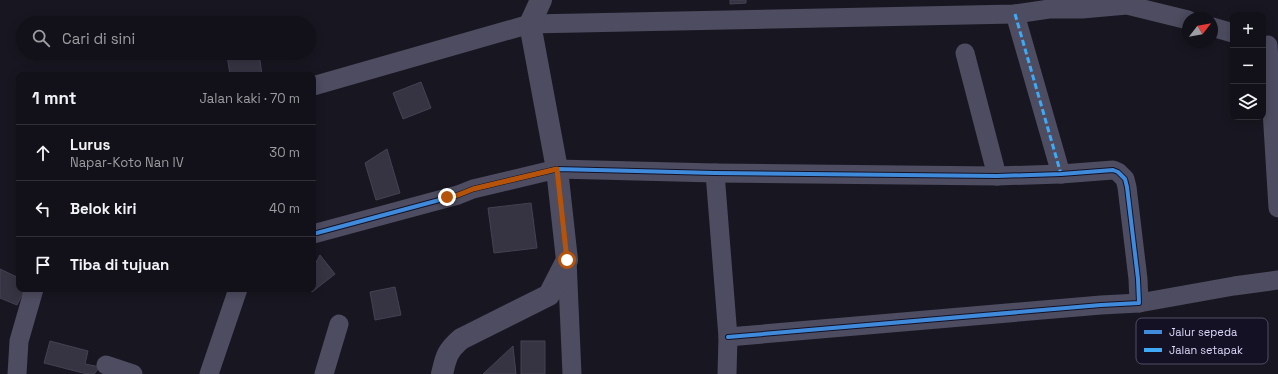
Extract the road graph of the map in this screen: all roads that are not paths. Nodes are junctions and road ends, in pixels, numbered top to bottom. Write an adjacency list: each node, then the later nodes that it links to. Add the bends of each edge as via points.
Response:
1 (541, 0): 5 (street)
2 (1050, 4): 3 (street); 4 (street, via 1082,9 1127,5)
3 (1015, 14): 5 (street); 13 (street)
4 (1182, 19)
5 (530, 24): 10 (street); 11 (street)
6 (1218, 29): 7 (street)
7 (1230, 32)
8 (1270, 46): 15 (street)
9 (965, 54): 14 (street)
10 (316, 85)
11 (557, 169): 12 (street); 16 (street, via 473,189); 17 (street)
12 (715, 173): 14 (street); 23 (street)
13 (1061, 174): 14 (street); 21 (street, via 1113,170 1125,179)
14 (997, 176)
15 (1278, 208)
16 (316, 233)
17 (567, 260): 29 (street, via 549,295 461,339 447,354); 30 (street)
18 (1278, 280): 21 (street)
19 (33, 292): 25 (street, via 19,341)
20 (237, 292): 27 (street)
21 (1139, 303): 23 (street)
22 (338, 324): 28 (street)
23 (728, 337): 31 (street)
24 (106, 365): 26 (street)
25 (17, 374)
26 (133, 374)
27 (209, 374)
28 (324, 374)
29 (442, 374)
30 (572, 374)
31 (727, 374)

